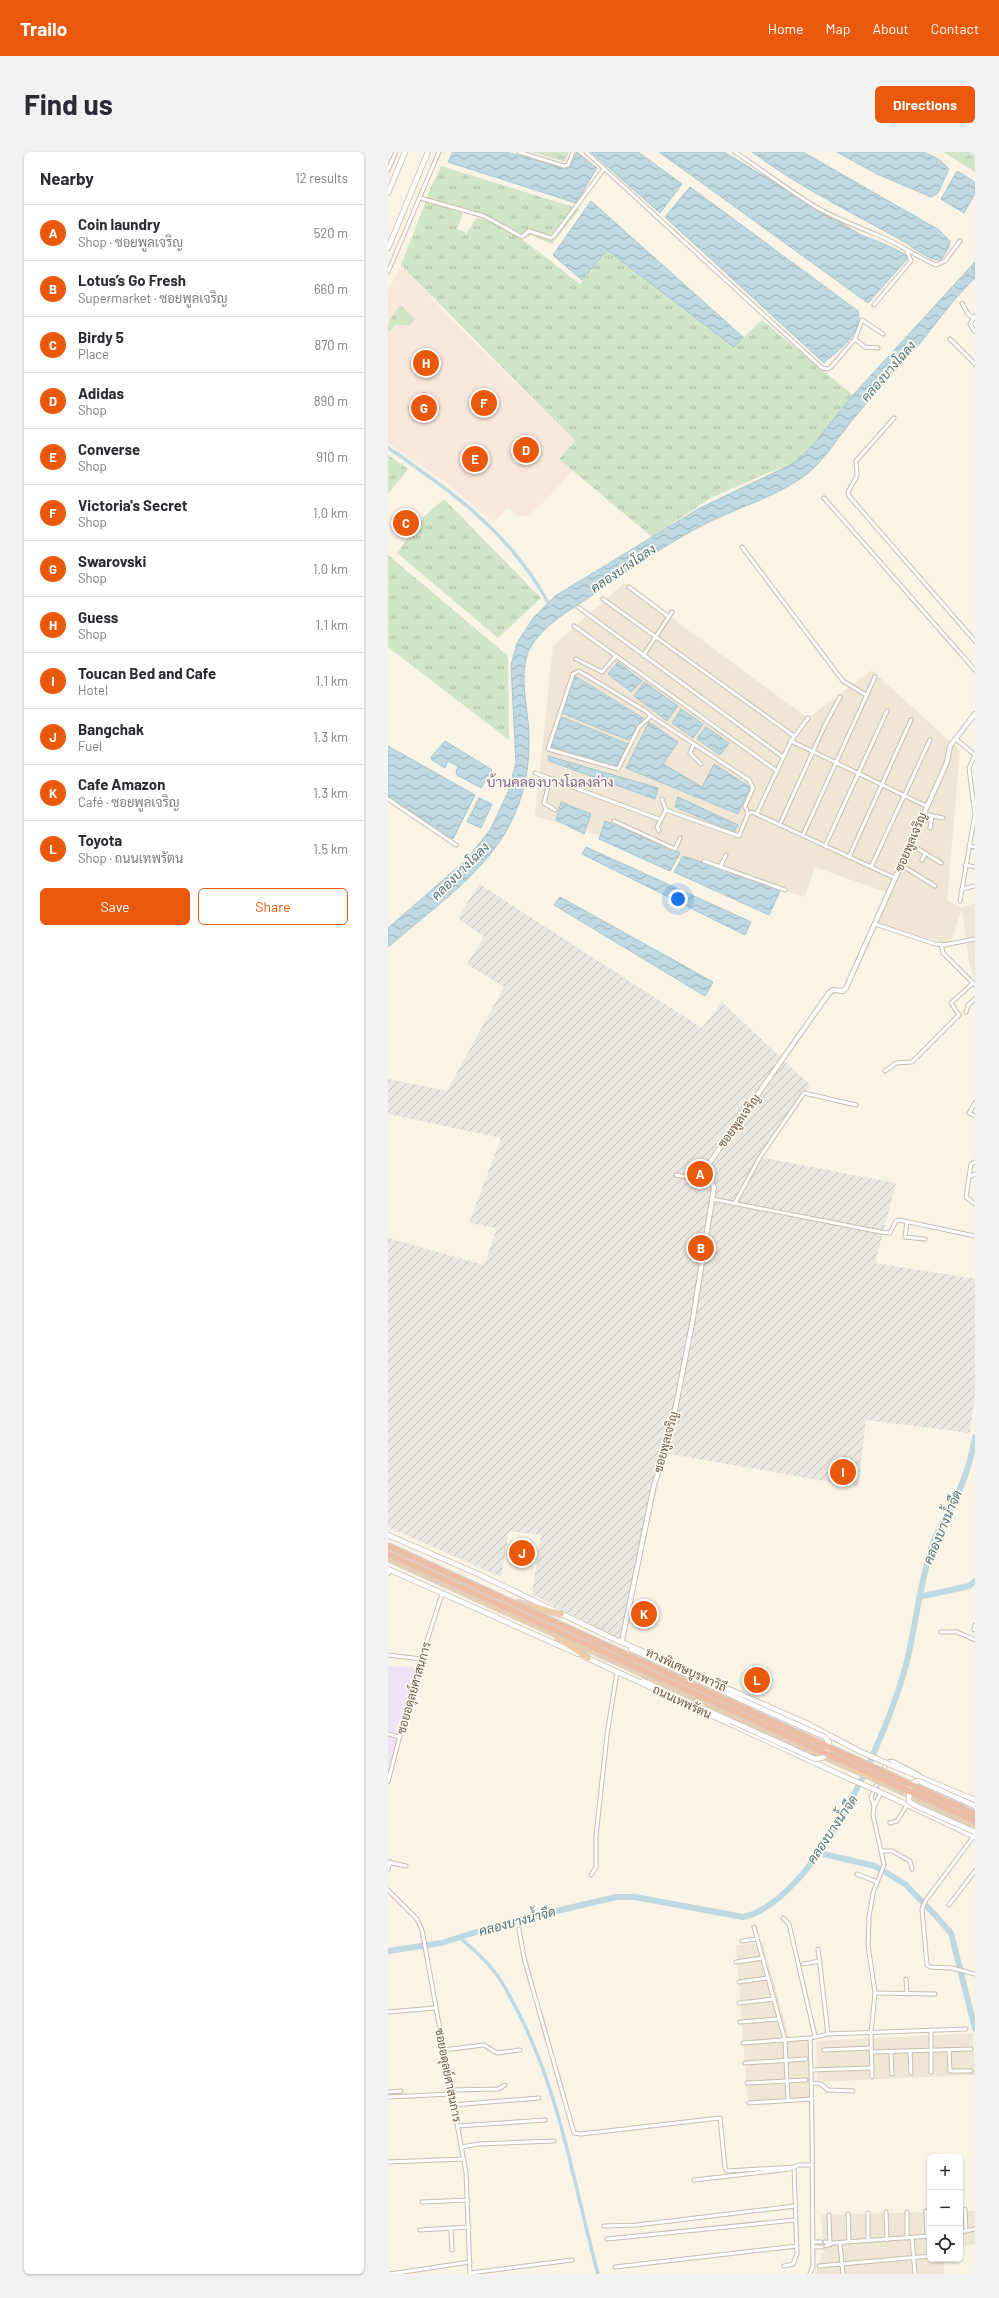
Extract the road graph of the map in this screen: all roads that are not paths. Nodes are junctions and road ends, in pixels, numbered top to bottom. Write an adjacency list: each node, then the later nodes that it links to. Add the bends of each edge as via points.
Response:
1 (396, 152): 10 (street)
2 (405, 152): 11 (main road)
3 (428, 152): 14 (main road)
4 (439, 152): 12 (street)
5 (519, 152): 6 (street, via 564,166 568,165)
6 (573, 152)
7 (586, 152): 9 (street)
8 (735, 152): 15 (street, via 816,207)
9 (604, 169): 12 (street, via 551,238 529,231 522,237 484,216); 22 (street, via 822,368 831,367)
10 (388, 170)
11 (388, 192)
12 (420, 198): 16 (street)
13 (960, 241): 15 (street, via 938,266)
14 (388, 248)
15 (907, 251): 18 (street, via 911,261)
16 (388, 272)
17 (962, 303): 19 (street, via 968,314)
18 (874, 305)
19 (974, 317): 20 (street, via 970,324)
20 (975, 332)
21 (883, 334): 22 (street, via 863,320)
22 (855, 339): 24 (street, via 865,347)
23 (950, 339): 25 (street)
24 (878, 348)
25 (975, 364)
26 (894, 418): 36 (street, via 856,461 857,476 848,492 849,496)
27 (824, 498): 40 (street)
28 (742, 547): 42 (street, via 843,681)
29 (629, 587): 33 (street)
30 (603, 599): 35 (street)
31 (579, 608): 38 (street)
32 (672, 612): 33 (street)
33 (669, 617): 35 (street)
34 (574, 626): 37 (street)
35 (656, 636): 38 (street); 49 (street)
36 (975, 641)
37 (616, 656): 39 (street, via 602,672); 59 (street)
38 (643, 656): 56 (street)
39 (576, 659)
40 (975, 670)
41 (875, 677): 42 (street)
42 (866, 696): 57 (street)
43 (840, 697): 54 (street)
44 (887, 711): 61 (street)
45 (975, 714): 50 (street, ซอยพูลเจริญ)
46 (651, 716): 46 (street, via 579,671 573,674 548,750 618,770 639,728); 53 (street)
47 (808, 718): 49 (street)
48 (911, 720): 63 (street)
49 (794, 736): 52 (street)
50 (956, 739): 55 (street); 68 (street, ซอยพูลเจริญ, via 950,746 947,762)
51 (930, 740): 64 (street)
52 (791, 741): 54 (street); 56 (street)
53 (694, 744): 58 (street, via 690,753); 72 (street, via 752,784 752,791 745,806)
54 (812, 752): 57 (street); 79 (street)
55 (975, 755): 67 (street, via 970,768)
56 (783, 757): 59 (street)
57 (835, 762): 61 (street); 83 (street)
58 (701, 764)
59 (777, 771): 71 (street)
60 (535, 773): 62 (street)
61 (858, 774): 63 (street); 87 (street)
62 (550, 779): 69 (street, via 544,803); 77 (street)
63 (880, 786): 64 (street); 92 (street)
64 (903, 797): 68 (street); 99 (street)
65 (388, 799): 86 (street)
66 (662, 799): 70 (street)
67 (974, 800): 76 (street)
68 (926, 806): 73 (street, ซอยพูลเจริญ)
69 (555, 810)
70 (666, 810): 72 (street, via 739,836); 77 (street)
71 (757, 813): 72 (street); 79 (street)
72 (748, 814)
73 (922, 814): 74 (street); 85 (street, ซอยพูลเจริญ)
74 (932, 816): 75 (street); 80 (street)
75 (943, 818)
76 (974, 818): 81 (street)
77 (659, 819): 82 (street, via 657,827)
78 (614, 821): 84 (street, via 675,849)
79 (780, 824): 83 (street)
80 (930, 828)
81 (973, 830): 88 (street)
82 (660, 831)
83 (803, 835): 87 (street)
84 (680, 838)
85 (910, 844): 90 (street); 96 (street, ซอยพูลเจริญ)
86 (456, 845)
87 (826, 846): 92 (street)
88 (968, 846): 89 (street); 97 (street)
89 (975, 847)
90 (925, 853): 93 (street); 95 (street)
91 (726, 855): 98 (street)
92 (849, 856): 99 (street)
93 (922, 860)
94 (704, 861): 98 (street)
95 (942, 863)
96 (901, 865): 101 (street, ซอยพูลเจริญ); 102 (street)
97 (965, 865): 100 (street); 104 (street)
98 (720, 867): 105 (street)
99 (871, 867): 101 (street)
100 (975, 867)
101 (895, 878): 107 (street, ซอยพูลเจริญ)
102 (935, 886)
103 (975, 886): 104 (street)
104 (962, 889): 106 (street)
105 (785, 890)
106 (960, 901)
107 (875, 924): 109 (street); 121 (street, ซอยพูลเจริญ, via 846,988 843,991 833,990 829,993 733,1127)
108 (975, 939): 109 (street)
109 (941, 944): 110 (street, via 943,953)
110 (974, 984): 113 (street, via 951,1003 959,1015 939,1036 912,1062 896,1063)
111 (975, 999): 112 (street, via 968,1005)
112 (966, 1012)
113 (885, 1071)
114 (975, 1103): 116 (street, via 969,1113)
115 (856, 1105): 123 (street, via 804,1093 760,1157)
116 (975, 1116)
117 (975, 1162): 120 (street, via 972,1162)
118 (975, 1174): 120 (street)
119 (676, 1175): 121 (street)
120 (969, 1177): 124 (street, via 966,1198)
121 (700, 1180): 122 (street, ซอยพูลเจริญ, via 714,1185)
122 (712, 1199): 123 (street); 142 (street, ซอยพูลเจริญ, via 675,1410 654,1485)
123 (735, 1203): 125 (street, via 888,1233 892,1232 897,1220)
124 (975, 1204)
125 (907, 1222): 126 (street); 127 (street, via 905,1237)
126 (975, 1236)
127 (925, 1238)
128 (388, 1535): 135 (main road)
129 (388, 1545): 134 (highway, ถนนเทพรัตน); 157 (highway, ทางพิเศษบูรพาวิถี, bridge)
130 (388, 1554): 158 (highway, ทางพิเศษบูรพาวิถี, bridge)
131 (388, 1558): 137 (highway, ถนนเทพรัตน)
132 (389, 1571): 133 (main road, ถนนเทพรัตน)
133 (442, 1594): 144 (main road, ถนนเทพรัตน); 145 (street, ซอยอดุลย์ศาสนการ)
134 (518, 1603): 135 (highway); 157 (highway, ถนนเทพรัตน, bridge)
135 (561, 1614): 140 (main road)
136 (975, 1625): 138 (street)
137 (543, 1628): 144 (highway); 160 (highway, ถนนเทพรัตน, bridge)
138 (974, 1630)
139 (941, 1632): 141 (street, via 957,1632)
140 (612, 1638): 142 (main road); 146 (main road, bridge, via 825,1737 829,1742 827,1754 822,1758 815,1758)
141 (975, 1640)
142 (622, 1641): 150 (main road, bridge, via 806,1723 859,1751)
143 (388, 1655): 145 (street)
144 (588, 1658): 146 (main road, ถนนเทพรัตน)
145 (421, 1659): 149 (street, ซอยอดุลย์ศาสนการ)
146 (612, 1668): 147 (main road, ถนนเทพรัตน)
147 (617, 1672): 152 (main road, ถนนเทพรัตน, bridge); 169 (street, via 606,1735 596,1836 596,1867)
148 (388, 1734): 149 (street)
149 (400, 1737): 151 (street, ซอยอดุลย์ศาสนการ)
150 (923, 1777): 153 (main road); 155 (street, via 889,1761 872,1797)
151 (388, 1782)
152 (880, 1793): 154 (main road, ถนนเทพรัตน); 155 (street)
153 (975, 1800)
154 (907, 1805): 159 (street, via 897,1820); 161 (main road, ถนนเทพรัตน)
155 (874, 1806): 162 (street, via 873,1820)
156 (975, 1806): 161 (main road, bridge, via 919,1781 914,1782 909,1788 909,1801 914,1805)
157 (975, 1813)
158 (975, 1821)
159 (890, 1823)
160 (975, 1825)
161 (975, 1835): 183 (street, via 922,1909 926,1965)
162 (882, 1851): 166 (street, via 892,1851 910,1861); 170 (street, via 884,1865)
163 (389, 1862): 164 (street); 165 (street)
164 (406, 1866)
165 (388, 1869)
166 (912, 1869)
167 (975, 1872): 172 (street)
168 (857, 1874): 170 (street)
169 (591, 1875)
170 (877, 1882): 187 (street, via 869,1914 868,1933)
171 (388, 1890): 192 (street, ซอยอดุลย์ศาสนการ, via 418,1919)
172 (950, 1905)
173 (783, 1918): 200 (street, via 789,1924)
174 (754, 1927): 176 (street)
175 (519, 1930): 246 (street, via 524,1958 574,2133 718,2117 722,2120 727,2171)
176 (757, 1939): 177 (street); 179 (street)
177 (742, 1941)
178 (818, 1949): 181 (street)
179 (762, 1958): 180 (street); 184 (street)
180 (736, 1962)
181 (820, 1962): 182 (street); 199 (street)
182 (803, 1964)
183 (975, 1974)
184 (768, 1978): 186 (street); 190 (street)
185 (906, 1979): 188 (street)
186 (739, 1982)
187 (875, 1993): 188 (street); 198 (street)
188 (907, 1994): 189 (street)
189 (935, 1994)
190 (774, 1999): 191 (street); 194 (street)
191 (740, 2003)
192 (435, 2008): 193 (street); 205 (street, ซอยอดุลย์ศาสนการ)
193 (388, 2012)
194 (779, 2019): 195 (street); 202 (street)
195 (740, 2022)
196 (966, 2029): 197 (street)
197 (930, 2030): 198 (street); 211 (street)
198 (871, 2033): 199 (street); 208 (street)
199 (828, 2034): 200 (street)
200 (815, 2036): 201 (street)
201 (810, 2038): 202 (street); 217 (street)
202 (785, 2040): 203 (street); 213 (street)
203 (743, 2043)
204 (970, 2049): 209 (street)
205 (443, 2050): 206 (street, via 484,2045 497,2053); 228 (street, ซอยอดุลย์ศาสนการ)
206 (520, 2050)
207 (824, 2050): 208 (street)
208 (871, 2050): 212 (street); 216 (street)
209 (950, 2050): 211 (street); 218 (street, via 950,2071)
210 (910, 2051): 211 (street); 212 (street); 220 (street)
211 (931, 2051): 219 (street)
212 (890, 2052): 221 (street)
213 (786, 2060): 214 (street); 215 (street); 224 (street)
214 (806, 2060)
215 (745, 2062)
216 (872, 2068): 217 (street); 222 (street)
217 (811, 2070): 226 (street)
218 (971, 2070)
219 (930, 2072)
220 (911, 2073)
221 (892, 2074)
222 (872, 2077)
223 (806, 2080): 224 (street)
224 (787, 2081): 225 (street); 236 (street)
225 (747, 2082)
226 (812, 2083): 230 (street, via 821,2084 828,2090); 235 (street)
227 (505, 2085): 228 (street, via 498,2088)
228 (450, 2090): 232 (street, ซอยอดุลย์ศาสนการ)
229 (401, 2091): 231 (street)
230 (853, 2091)
231 (388, 2092)
232 (451, 2094): 233 (street); 238 (street, ซอยอดุลย์ศาสนการ)
233 (388, 2098)
234 (540, 2098): 238 (street)
235 (812, 2099): 236 (street); 245 (street)
236 (788, 2100): 237 (street)
237 (749, 2102)
238 (453, 2104): 240 (street, ซอยอดุลย์ศาสนการ)
239 (545, 2120): 240 (street)
240 (457, 2126): 242 (street, ซอยอดุลย์ศาสนการ)
241 (554, 2141): 242 (street)
242 (462, 2147): 243 (street, ซอยอดุลย์ศาสนการ)
243 (464, 2159): 244 (street); 248 (street, ซอยอดุลย์ศาสนการ)
244 (388, 2162)
245 (811, 2164): 246 (street); 273 (street)
246 (794, 2167): 247 (street, via 789,2170); 250 (street)
247 (694, 2180)
248 (468, 2200): 249 (street); 261 (street, ซอยอดุลย์ศาสนการ)
249 (422, 2202)
250 (795, 2206): 258 (street); 259 (street, via 645,2224)
251 (965, 2210): 265 (street)
252 (926, 2211): 260 (street)
253 (886, 2212): 271 (street)
254 (907, 2212): 268 (street)
255 (868, 2213): 272 (street)
256 (848, 2214): 274 (street)
257 (829, 2215): 276 (street)
258 (795, 2220): 270 (street); 277 (street)
259 (604, 2226)
260 (927, 2226)
261 (469, 2227): 262 (street); 283 (street, ซอยอดุลย์ศาสนการ)
262 (451, 2228): 264 (street); 279 (street)
263 (975, 2229): 265 (street)
264 (420, 2230)
265 (966, 2231): 266 (street)
266 (963, 2232)
267 (927, 2237): 269 (street)
268 (908, 2238): 269 (street); 271 (street)
269 (912, 2238): 281 (street)
270 (607, 2239)
271 (887, 2240): 272 (street)
272 (868, 2241): 274 (street)
273 (812, 2242): 276 (street, via 823,2242); 278 (street)
274 (849, 2242): 275 (street)
275 (840, 2243): 276 (street); 284 (street)
276 (828, 2245): 278 (street)
277 (797, 2246): 285 (street, via 794,2262); 287 (street)
278 (813, 2247): 290 (street, via 813,2266)
279 (452, 2250)
280 (927, 2256): 281 (street)
281 (914, 2258): 284 (street); 292 (street)
282 (572, 2260): 288 (street)
283 (470, 2262): 288 (street, ซอยอดุลย์ศาสนการ); 289 (street)
284 (841, 2264): 286 (street); 291 (street)
285 (784, 2266)
286 (819, 2266)
287 (615, 2267)
288 (470, 2273)
289 (390, 2274)
290 (810, 2274)
291 (843, 2274)
292 (915, 2274)

